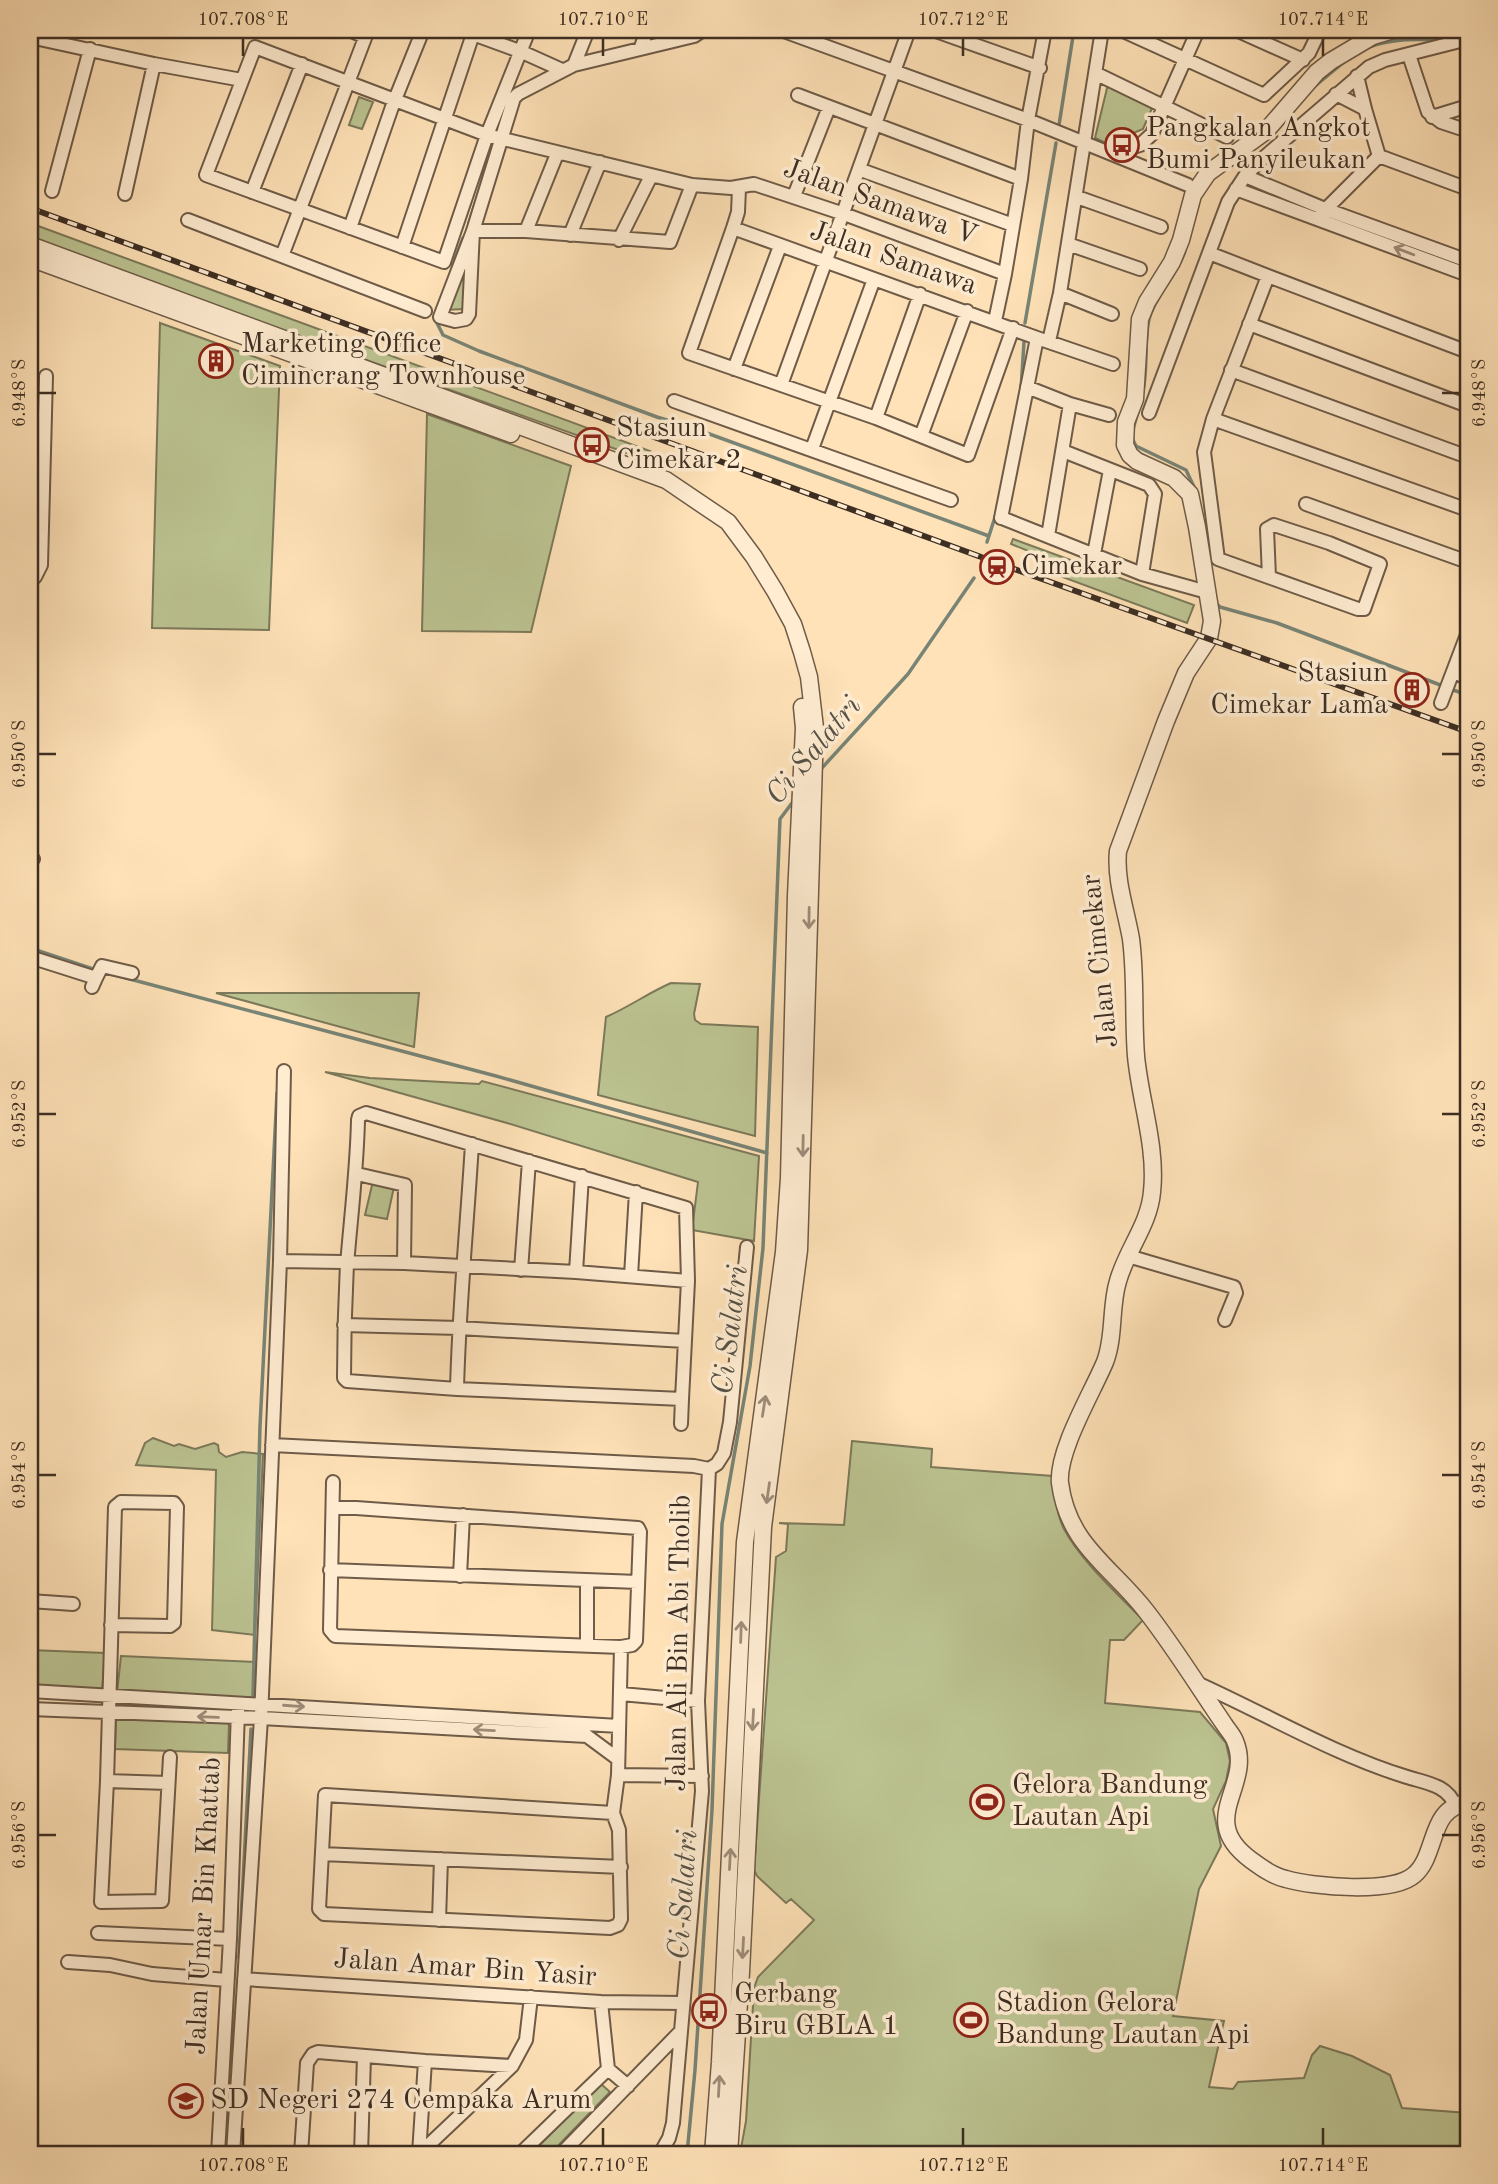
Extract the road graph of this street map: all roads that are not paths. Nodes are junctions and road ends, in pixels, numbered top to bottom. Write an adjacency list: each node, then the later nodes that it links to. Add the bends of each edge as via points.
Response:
1 (349, 30): 18 (street)
2 (423, 30): 39 (street)
3 (529, 30): 24 (street)
4 (588, 30): 30 (street)
5 (647, 30): 22 (street)
6 (703, 30): 22 (street)
7 (781, 30): 19 (street)
8 (909, 30): 32 (street)
9 (933, 30): 31 (street)
10 (1045, 30): 31 (street)
11 (1102, 30): 33 (street)
12 (1121, 30): 26 (street)
13 (1198, 30): 26 (street)
14 (1236, 30): 27 (street)
15 (1320, 30): 27 (street)
16 (1393, 30): 133 (street, via 1359,43 1331,61 1294,96 1274,123 1208,173 1193,195 1172,262 1140,319 1135,399 1126,422 1125,445 1137,461 1186,488)
17 (467, 32): 24 (street); 45 (street)
18 (367, 33): 36 (street)
19 (800, 33): 32 (street)
20 (30, 37): 23 (street)
21 (1468, 40): 25 (street)
22 (641, 47): 30 (street)
23 (90, 49): 28 (street); 67 (street)
24 (522, 52): 30 (street); 50 (street)
25 (1409, 55): 34 (street, via 1385,60); 44 (street)
26 (1186, 59): 27 (street, via 1264,95); 42 (street)
27 (1303, 60)
28 (154, 64): 35 (street); 69 (street)
29 (302, 64): 35 (street, via 255,47); 36 (street); 68 (street)
30 (568, 67): 50 (street, via 518,94)
31 (1040, 68): 46 (street)
32 (894, 71): 46 (street); 47 (street)
33 (1097, 74): 42 (street); 52 (street)
34 (1357, 76): 37 (street); 43 (street)
35 (242, 80): 68 (street, via 206,175)
36 (348, 82): 39 (street); 72 (street)
37 (1336, 94): 43 (street); 60 (street)
38 (798, 95): 40 (street)
39 (395, 100): 45 (street); 78 (street)
40 (826, 106): 47 (street); 70 (street)
41 (1468, 106): 44 (street)
42 (1165, 107): 49 (street); 51 (street)
43 (1365, 109): 55 (street)
44 (1432, 117): 48 (street)
45 (445, 118): 50 (street); 87 (street)
46 (1028, 120): 52 (street); 61 (street)
47 (875, 125): 58 (street); 61 (street)
48 (1468, 131)
49 (1152, 134): 54 (street, via 1140,145); 57 (street)
50 (495, 137): 53 (street); 81 (street); 87 (street, via 444,262)
51 (1227, 137)
52 (1084, 143): 54 (street); 71 (street)
53 (557, 154): 56 (street); 80 (street)
54 (1112, 154): 57 (street)
55 (1380, 156): 66 (street); 74 (street)
56 (600, 162): 59 (street); 82 (street)
57 (1139, 165): 62 (street)
58 (861, 170): 73 (street); 76 (street)
59 (651, 176): 63 (street); 83 (street)
60 (1245, 176): 65 (street); 74 (street)
61 (1021, 179): 76 (street)
62 (1188, 185)
63 (692, 186): 64 (street); 83 (street, via 670,242)
64 (738, 188): 70 (street, Jalan Samawa V, via 754,184); 79 (street)
65 (1236, 189): 74 (street); 88 (street)
66 (1468, 189)
67 (52, 191)
68 (252, 192): 72 (street)
69 (125, 194)
70 (794, 197): 73 (street, Jalan Samawa V)
71 (1077, 197): 77 (street); 84 (street)
72 (300, 209): 78 (street); 89 (street)
73 (844, 214): 91 (street); 94 (street, Jalan Samawa V)
74 (1321, 214): 92 (street); 95 (street, one-way to 74)
75 (188, 220): 89 (street)
76 (1013, 226): 94 (street)
77 (1161, 227)
78 (350, 228): 87 (street)
79 (733, 228): 86 (street, Jalan Samawa); 109 (street, via 689,353)
80 (526, 231): 81 (street); 82 (street)
81 (473, 232): 81 (street, via 440,317 463,321 469,314)
82 (570, 234): 83 (street)
83 (619, 240)
84 (1068, 244): 93 (street); 98 (street)
85 (30, 245): 118 (street)
86 (780, 246): 91 (street, Jalan Samawa); 109 (street)
87 (402, 247)
88 (1209, 253): 96 (street); 119 (street)
89 (282, 257): 100 (street)
90 (30, 258): 118 (street)
91 (827, 260): 97 (street, Jalan Samawa); 112 (street)
92 (1468, 261)
93 (1140, 269)
94 (1005, 274): 103 (street)
95 (1468, 275)
96 (1268, 276): 104 (street); 107 (street)
97 (874, 279): 99 (street, Jalan Samawa); 115 (street)
98 (1060, 293): 102 (street); 106 (street)
99 (920, 294): 101 (street, Jalan Samawa); 121 (street)
100 (425, 311)
101 (967, 312): 103 (street, Jalan Samawa); 123 (street)
102 (1112, 314)
103 (995, 321): 105 (street, Jalan Samawa)
104 (1249, 324): 110 (street); 117 (street)
105 (1016, 329): 106 (street, Jalan Samawa); 123 (street, via 968,455)
106 (1043, 339): 108 (street, Jalan Samawa); 113 (street)
107 (1468, 352)
108 (1113, 364)
109 (734, 369): 112 (street)
110 (1231, 369): 122 (street); 126 (street)
111 (46, 376): 137 (street, via 41,565)
112 (781, 385): 115 (street)
113 (1027, 387): 116 (street); 131 (street, via 1002,518)
114 (674, 401): 124 (street)
115 (830, 402): 121 (street); 124 (street)
116 (1070, 404): 120 (street); 125 (street)
117 (1468, 406)
118 (457, 409): 141 (street, via 663,490 722,530 767,596 793,650 804,728); 141 (street, via 666,480 728,522 793,624 809,677 815,765)
119 (1150, 413)
120 (1109, 415)
121 (876, 418): 123 (street)
122 (1213, 419): 130 (street); 133 (street, via 1204,452)
123 (921, 436)
124 (812, 449): 128 (street)
125 (1063, 451): 127 (street); 131 (street)
126 (1468, 457)
127 (1110, 470): 132 (street); 135 (street, via 1149,485 1155,494)
128 (951, 500)
129 (1306, 504): 134 (street)
130 (1468, 510)
131 (1048, 536): 132 (street)
132 (1094, 554): 135 (street)
133 (1209, 561): 136 (street); 138 (street)
134 (1468, 562)
135 (1142, 573): 138 (street)
136 (1269, 577): 136 (street, via 1267,529 1274,525 1380,564 1364,609)
137 (30, 578)
138 (1207, 592): 151 (street, Jalan Cimekar, via 1210,632 1173,704 1116,867 1132,944 1136,1057 1153,1189 1146,1219)
139 (1468, 632): 140 (street, via 1447,688)
140 (1468, 678)
141 (806, 793): 228 (street, one-way to 141, via 745,1542 784,1252); 229 (street, one-way to 229, via 799,1250 763,1527)
142 (30, 957): 143 (street, via 96,977 106,966)
143 (132, 973)
144 (284, 1071): 152 (street, Jalan Umar Bin Khattab)
145 (472, 1144): 146 (street); 147 (street, via 362,1114); 155 (street)
146 (529, 1161): 148 (street); 156 (street)
147 (357, 1174): 153 (street); 154 (street, via 405,1185)
148 (582, 1176): 149 (street); 157 (street)
149 (636, 1192): 158 (street); 159 (street, via 686,1208)
150 (747, 1247): 168 (street, via 730,1422 724,1453)
151 (1128, 1256): 160 (street, via 1234,1287); 181 (street, Jalan Cimekar, via 1113,1299 1107,1356 1061,1460 1060,1480 1079,1538 1142,1606)
152 (280, 1261): 153 (street); 167 (street, Jalan Umar Bin Khattab)
153 (347, 1264): 154 (street); 161 (street)
154 (404, 1264): 155 (street)
155 (465, 1267): 156 (street); 162 (street)
156 (521, 1270): 157 (street)
157 (576, 1272): 158 (street)
158 (631, 1276): 159 (street)
159 (688, 1281): 163 (street)
160 (1226, 1320)
161 (344, 1325): 162 (street); 164 (street, via 347,1381)
162 (459, 1328): 163 (street); 164 (street)
163 (685, 1341): 165 (street)
164 (457, 1389): 165 (street)
165 (682, 1399): 166 (street)
166 (681, 1424)
167 (272, 1445): 168 (street, Jalan Ali Bin Abi Tholib); 187 (street, Jalan Umar Bin Khattab)
168 (709, 1469): 185 (street, Jalan Ali Bin Abi Tholib)
169 (333, 1482): 170 (street)
170 (334, 1508): 171 (street); 172 (street)
171 (463, 1516): 173 (street); 175 (street, via 634,1526 640,1532)
172 (330, 1570): 173 (street); 179 (street, via 330,1630 335,1636)
173 (460, 1576): 174 (street)
174 (587, 1581): 175 (street); 179 (street)
175 (638, 1582): 180 (street, via 636,1641)
176 (30, 1601): 177 (street)
177 (73, 1604)
178 (111, 1625): 178 (street, via 115,1507 121,1502 174,1503 174,1623); 184 (street)
179 (587, 1646): 180 (street)
180 (621, 1647): 183 (street)
181 (1196, 1682): 200 (street, via 1367,1765 1438,1787); 200 (street, Jalan Cimekar, via 1235,1741 1238,1770 1226,1826 1230,1841 1238,1851 1284,1879 1325,1887 1390,1885 1406,1880 1421,1867 1444,1814)
182 (30, 1691): 184 (street)
183 (621, 1694): 185 (street); 192 (street)
184 (111, 1696): 186 (street); 189 (street)
185 (698, 1701): 197 (street, Jalan Ali Bin Abi Tholib)
186 (238, 1703): 187 (street); 190 (street, Jalan Umar Bin Khattab)
187 (261, 1704): 191 (street, Jalan Umar Bin Khattab); 193 (street, one-way to 193)
188 (30, 1709): 189 (street)
189 (109, 1713): 190 (street, one-way to 189); 198 (street)
190 (238, 1718): 191 (street); 207 (street, Jalan Umar Bin Khattab)
191 (261, 1718): 193 (street, one-way to 191); 210 (street, Jalan Umar Bin Khattab)
192 (619, 1726): 193 (street); 195 (street)
193 (587, 1731): 195 (street)
194 (170, 1757): 199 (street)
195 (618, 1759): 196 (street)
196 (618, 1775): 197 (street); 201 (street)
197 (702, 1776): 213 (street, Jalan Ali Bin Abi Tholib)
198 (107, 1781): 199 (street); 199 (street, via 102,1902 162,1902)
199 (168, 1783)
200 (1462, 1805)
201 (613, 1813): 202 (street, via 325,1795); 204 (street)
202 (322, 1854): 203 (street); 205 (street, via 322,1913)
203 (441, 1859): 204 (street); 205 (street)
204 (621, 1867): 205 (street, via 621,1919 615,1927)
205 (439, 1920)
206 (98, 1933): 207 (street)
207 (230, 1939): 209 (street, Jalan Umar Bin Khattab)
208 (68, 1962): 209 (street, Jalan Amar Bin Yasir)
209 (227, 1983): 210 (street, Jalan Amar Bin Yasir); 221 (street, Jalan Umar Bin Khattab)
210 (244, 1983): 211 (street, Jalan Amar Bin Yasir); 222 (street, Jalan Umar Bin Khattab)
211 (531, 1997): 212 (street, Jalan Amar Bin Yasir); 217 (street, via 526,2040)
212 (601, 2002): 213 (street, Jalan Amar Bin Yasir); 218 (street)
213 (683, 2003): 214 (street, Jalan Ali Bin Abi Tholib)
214 (680, 2032): 219 (street); 220 (street, Jalan Ali Bin Abi Tholib, via 673,2123)
215 (365, 2056): 216 (street); 223 (street, via 318,2052 309,2058); 224 (street)
216 (425, 2061): 217 (street); 225 (street)
217 (512, 2066): 225 (street)
218 (608, 2069): 219 (street); 226 (street)
219 (628, 2086): 227 (street)
220 (659, 2153)
221 (218, 2154)
222 (233, 2154)
223 (301, 2154)
224 (361, 2154)
225 (419, 2154)
226 (520, 2154)
227 (561, 2154)
228 (713, 2154)
229 (729, 2154)

